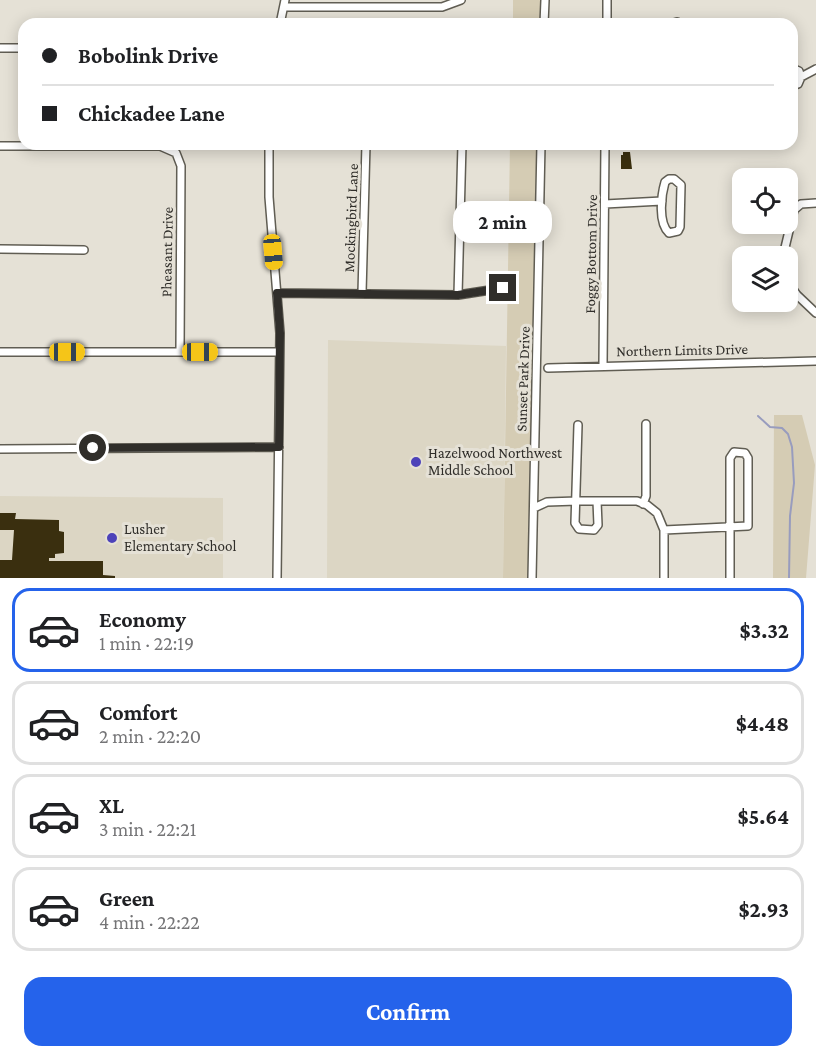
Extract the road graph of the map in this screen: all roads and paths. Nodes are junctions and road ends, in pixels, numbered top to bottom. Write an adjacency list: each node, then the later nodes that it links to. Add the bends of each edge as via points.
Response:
1 (545, 0): 6 (street)
2 (607, 0): 7 (street)
3 (460, 1): 4 (street, via 442,7)
4 (376, 3): 5 (street)
5 (285, 4)
6 (544, 18)
7 (607, 18)
8 (0, 48): 9 (street)
9 (18, 48)
10 (816, 69): 12 (street)
11 (798, 70): 12 (street)
12 (801, 77): 13 (street)
13 (798, 84)
14 (0, 146): 15 (street, Pheasant Drive)
15 (18, 146)
16 (169, 150): 34 (street, Pheasant Drive, via 176,153 182,166)
17 (269, 150): 29 (street)
18 (366, 150): 30 (street, Mockingbird Lane)
19 (462, 150): 31 (street)
20 (542, 150): 47 (street, Sunset Park Drive)
21 (605, 150): 24 (street, Foggy Bottom Drive)
22 (662, 201): 22 (street, via 664,182 678,181 680,228 673,233 665,230); 24 (street)
23 (816, 203): 25 (street, via 801,204 794,210)
24 (605, 204): 38 (street, Foggy Bottom Drive)
25 (785, 246)
26 (0, 249): 27 (street)
27 (84, 250)
28 (503, 288): 31 (street)
29 (277, 293): 30 (street); 36 (street)
30 (362, 293): 31 (street)
31 (458, 295)
32 (798, 297): 33 (street)
33 (816, 313)
34 (180, 351): 35 (street); 36 (street)
35 (0, 352)
36 (279, 352): 42 (street)
37 (816, 361): 38 (street, Northern Limits Drive)
38 (603, 365): 39 (street, Northern Limits Drive)
39 (548, 368)
40 (646, 424): 46 (street)
41 (578, 425): 44 (street)
42 (279, 447): 43 (street); 50 (street)
43 (0, 448)
44 (577, 501): 45 (street); 45 (street, via 575,523 579,529 594,530 598,525); 47 (street, via 547,502)
45 (597, 501): 46 (street)
46 (643, 504): 49 (street, via 657,513)
47 (534, 508): 51 (street, Sunset Park Drive)
48 (730, 527): 48 (street, via 748,526 748,458 739,451 730,458); 49 (street); 53 (street)
49 (664, 530): 52 (street)
50 (277, 578)
51 (532, 578)
52 (663, 578)
53 (730, 578)

